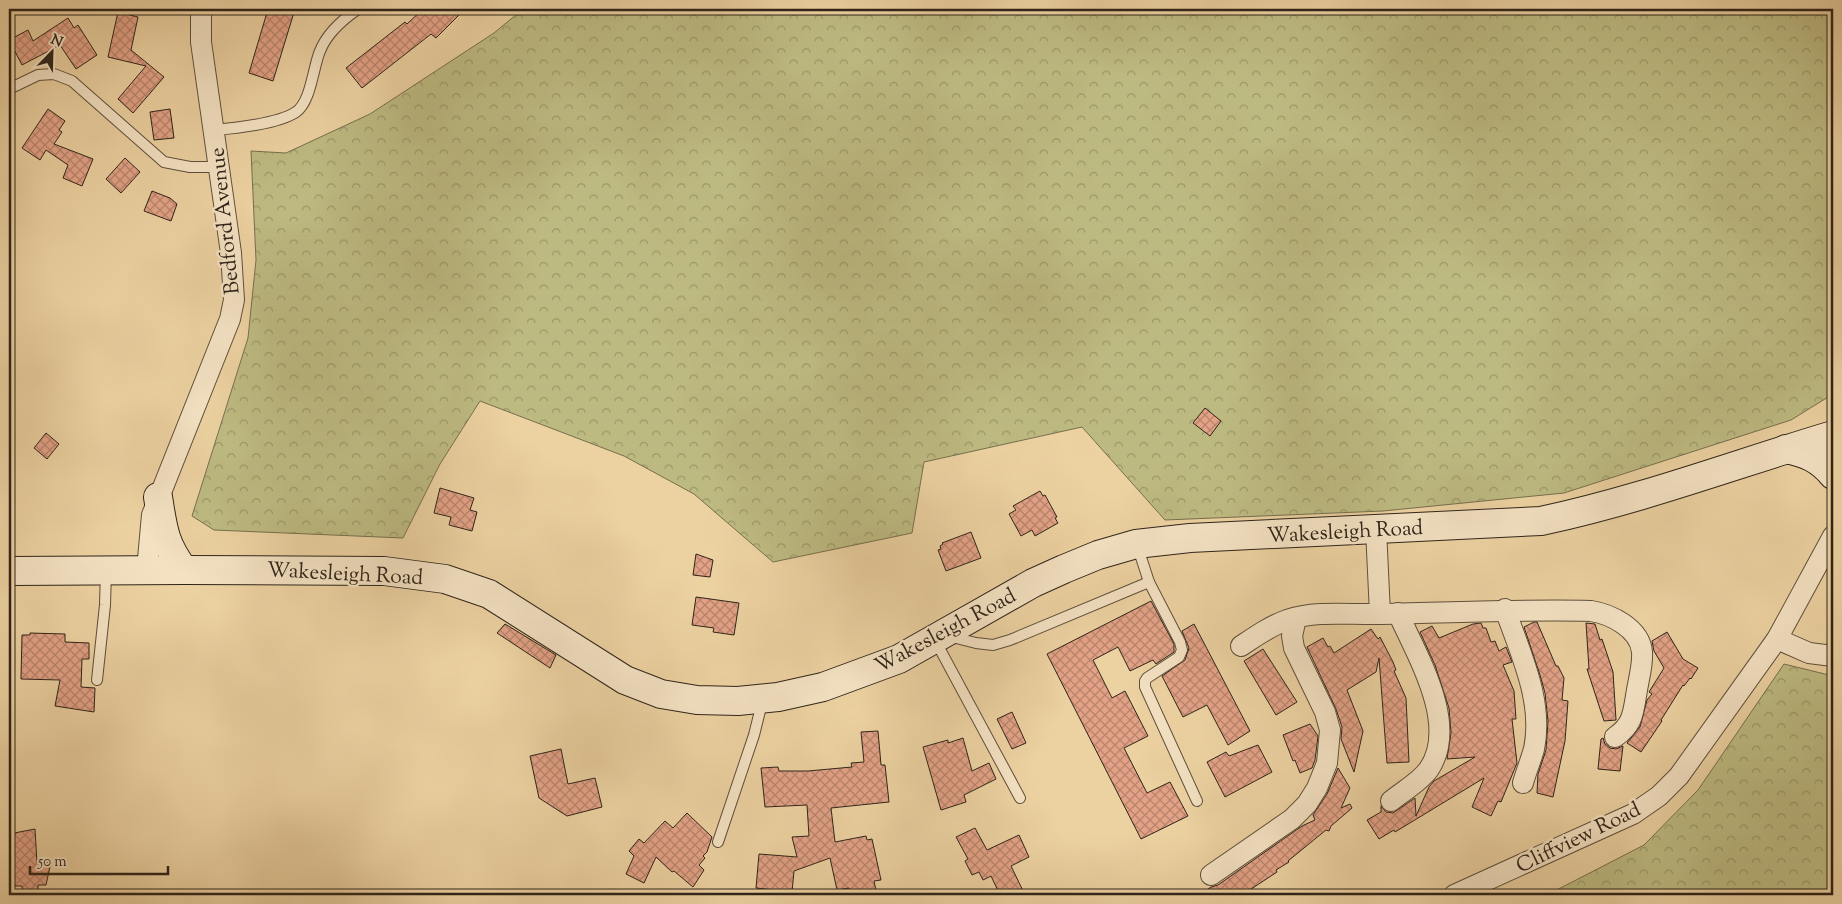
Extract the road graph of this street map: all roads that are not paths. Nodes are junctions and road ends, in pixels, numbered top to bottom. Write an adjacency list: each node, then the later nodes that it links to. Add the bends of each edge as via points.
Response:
1 (202, 9): 4 (street, Bedford Avenue, via 201,42)
2 (358, 9): 4 (lane, via 328,36 320,51 307,97 298,111 283,118)
3 (9, 89): 5 (lane, via 38,75 54,74 72,81 164,162 190,167)
4 (214, 130): 5 (street, Bedford Avenue)
5 (220, 167): 9 (street, Bedford Avenue, via 234,300 230,319)
6 (1833, 434): 7 (main road, Wakesleigh Road)
7 (1786, 449): 8 (main road, via 1816,458); 10 (main road, Wakesleigh Road, via 1649,493 1541,521)
8 (1833, 475)
9 (158, 497): 14 (street, Bedford Avenue, via 152,514); 15 (main road, via 166,542)
10 (1376, 529): 12 (main road, Wakesleigh Road, via 1190,538); 19 (street)
11 (1833, 536): 22 (street, Cliffview Road)
12 (1136, 544): 17 (lane); 21 (main road, Wakesleigh Road, via 1033,583)
13 (106, 570): 14 (main road, Wakesleigh Road); 16 (main road, Wakesleigh Road); 25 (lane)
14 (148, 570): 15 (main road, Wakesleigh Road)
15 (184, 570): 26 (main road, Wakesleigh Road, via 384,571 445,579 489,594 625,680 661,694 697,700)
16 (9, 571)
17 (1148, 582): 21 (lane, via 993,645); 30 (lane, via 1182,650 1179,657 1147,678 1145,687)
18 (1505, 609): 19 (street); 27 (street, via 1591,610 1611,616 1627,627 1642,649 1642,660 1630,723); 28 (street, via 1533,690 1536,710 1534,748)
19 (1389, 614): 20 (street, via 1329,613); 31 (street, via 1432,692 1440,728 1429,769)
20 (1296, 618): 23 (street, via 1272,626); 33 (street, via 1292,636 1294,648 1330,730 1327,764 1308,804 1292,819)
21 (938, 636): 26 (main road, Wakesleigh Road, via 900,659 823,687); 29 (lane)
22 (1777, 639): 24 (street, via 1810,653); 34 (street, Cliffview Road, via 1679,776 1659,796 1633,814)
23 (1240, 646)
24 (1833, 656)
25 (97, 680)
26 (763, 698): 32 (lane)
27 (1615, 737)
28 (1522, 782)
29 (1020, 798)
30 (1197, 801)
31 (1391, 801)
32 (718, 842)
33 (1211, 875)
34 (1454, 895)

